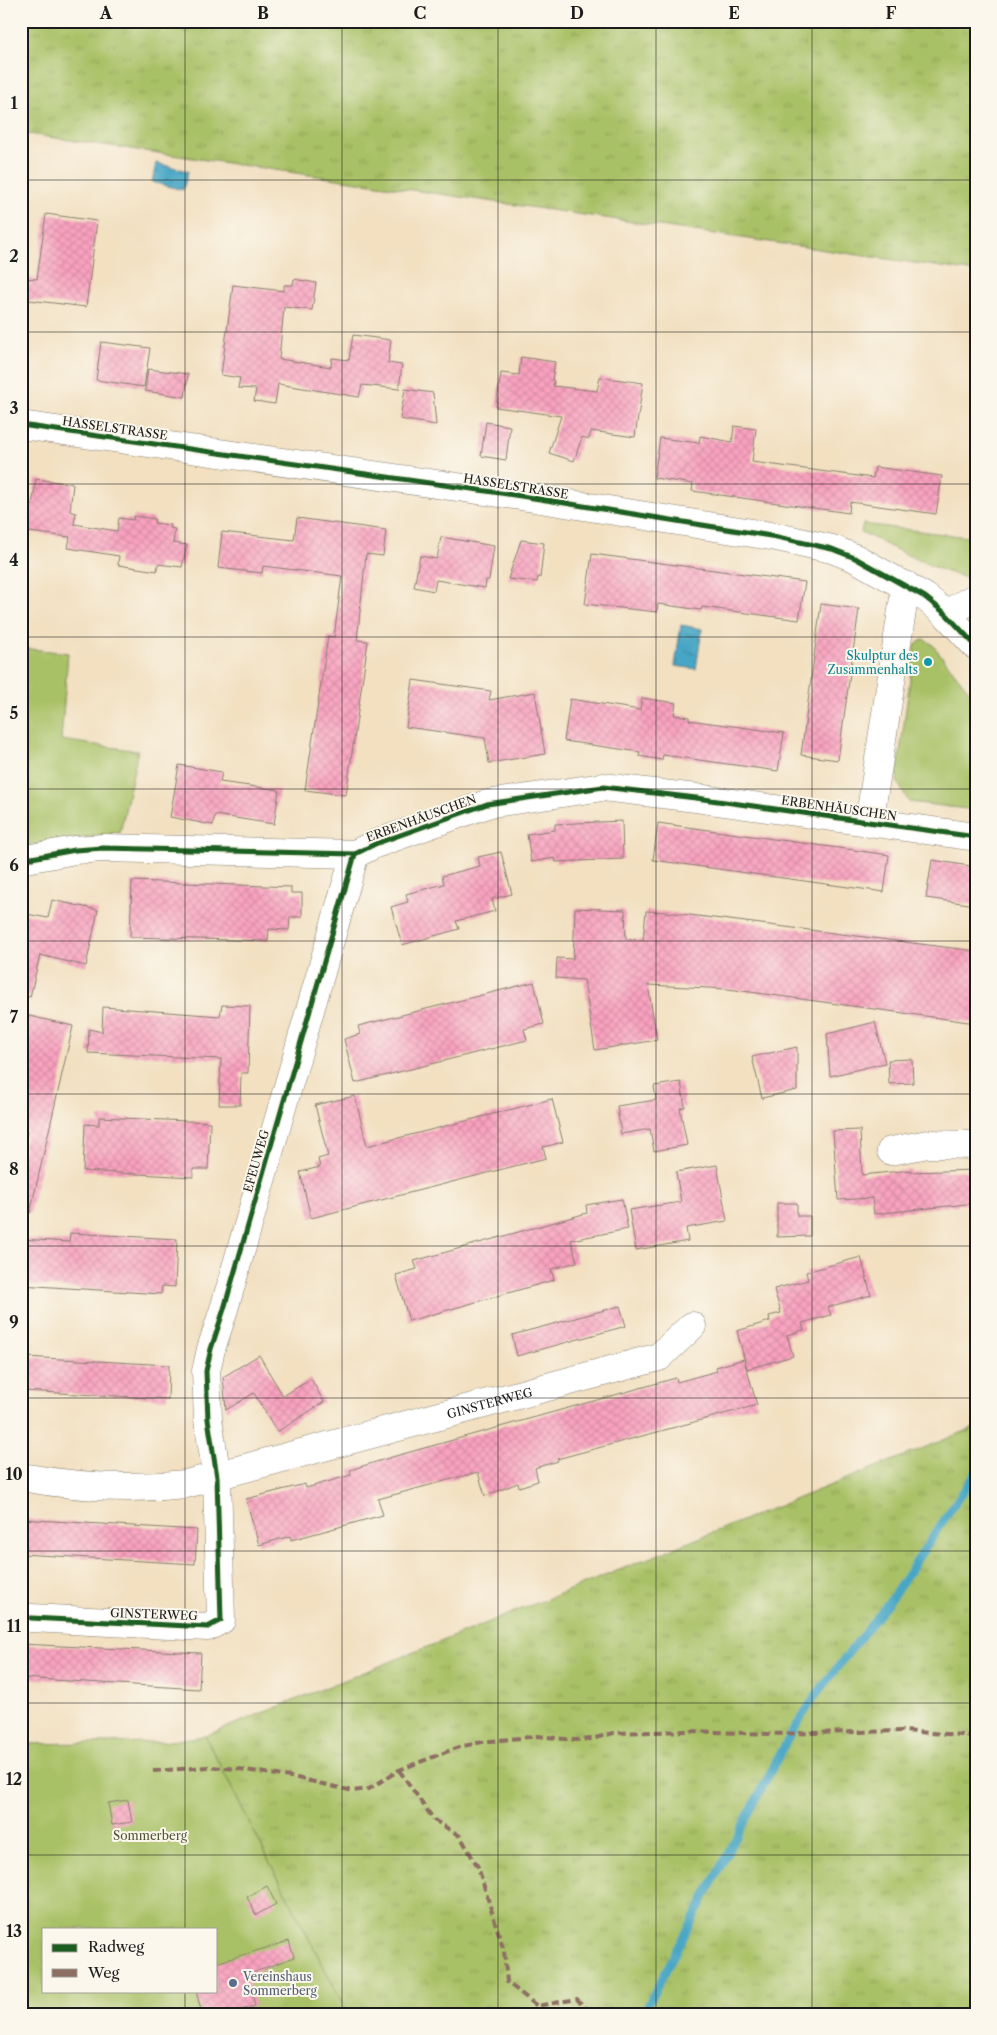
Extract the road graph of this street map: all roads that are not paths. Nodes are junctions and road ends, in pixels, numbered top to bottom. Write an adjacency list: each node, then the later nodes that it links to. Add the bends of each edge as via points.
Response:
1 (21, 425): 2 (street, HASSELSTRASSE, via 521,496 777,537 832,549)
2 (906, 585): 4 (street, HASSELSTRASSE); 6 (street)
3 (976, 597): 4 (street)
4 (946, 614): 5 (street, HASSELSTRASSE)
5 (976, 646)
6 (869, 823): 7 (street, ERBENHÄUSCHEN); 8 (street, ERBENHÄUSCHEN, via 603,788 487,804)
7 (976, 837)
8 (355, 854): 9 (street, ERBENHÄUSCHEN, via 102,848); 14 (street, EFEUWEG, via 206,1371 208,1418)
9 (21, 860)
10 (976, 1144): 11 (street, via 928,1144)
11 (891, 1151)
12 (692, 1326): 14 (street, GINSTERWEG, via 659,1357)
13 (21, 1477): 14 (street, GINSTERWEG, via 69,1484 151,1488)
14 (218, 1477): 15 (street, GINSTERWEG, via 221,1620 208,1626)
15 (32, 1618)

